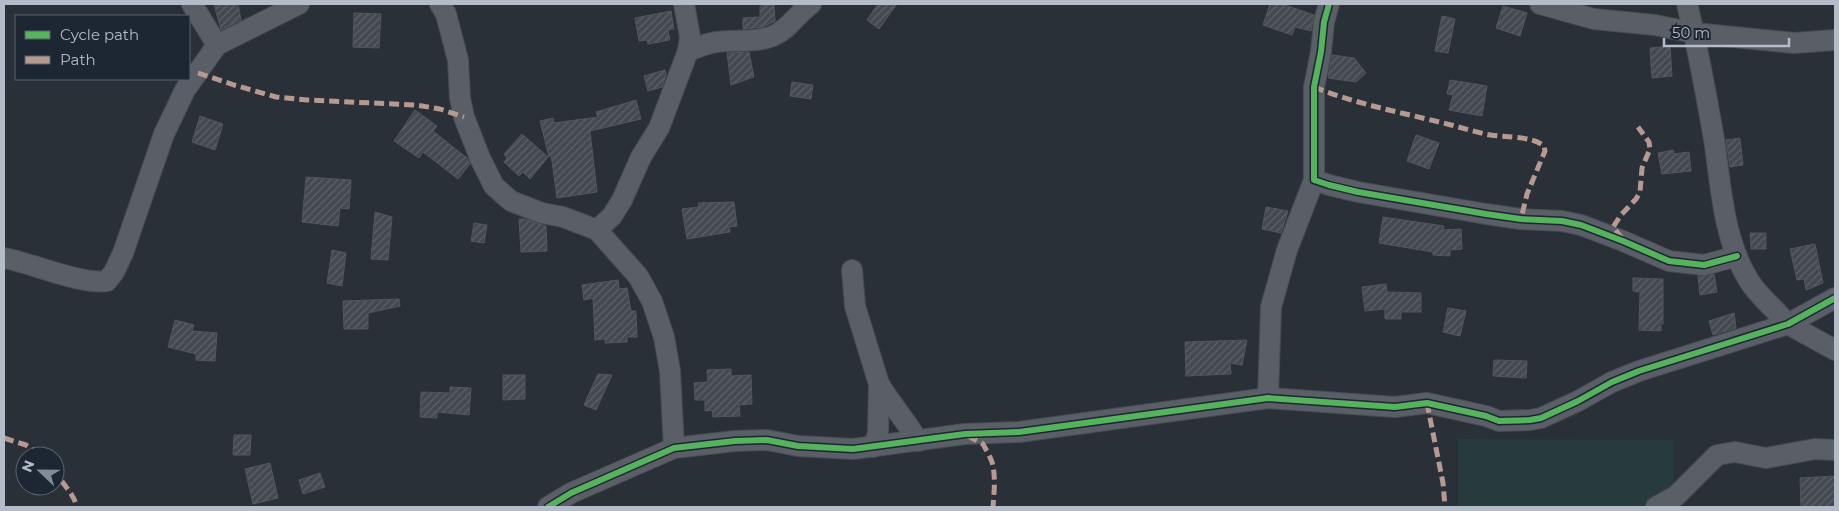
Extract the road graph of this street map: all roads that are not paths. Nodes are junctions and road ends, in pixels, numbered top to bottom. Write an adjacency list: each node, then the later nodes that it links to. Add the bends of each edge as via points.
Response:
1 (192, 4): 11 (street)
2 (299, 4): 11 (street)
3 (440, 4): 14 (street, via 446,14 458,60 464,118 494,186 511,201)
4 (684, 4): 12 (street, via 690,37)
5 (811, 4): 12 (street, via 773,36 712,42)
6 (1329, 4): 13 (street, via 1314,87)
7 (1540, 4): 9 (street, via 1594,19 1655,25)
8 (1687, 4): 9 (street)
9 (1694, 33): 10 (street, via 1794,43); 15 (street, via 1724,209)
10 (1835, 40)
11 (217, 45): 16 (street, via 185,90 164,134 123,253 107,282)
12 (688, 51): 14 (street, via 659,128 641,157 622,200 612,216)
13 (1314, 180): 15 (street, via 1358,192 1486,214 1581,225 1669,260 1704,265); 22 (street, via 1287,250 1271,306)
14 (597, 230): 25 (street, via 638,276 652,301 664,337 670,371)
15 (1736, 256): 19 (street, via 1748,281)
16 (4, 258)
17 (852, 270): 21 (street, via 855,306)
18 (1835, 298): 19 (street)
19 (1788, 324): 20 (street); 22 (street, via 1639,371 1541,418 1530,420 1499,420 1427,403 1395,407)
20 (1835, 350)
21 (879, 384): 23 (street); 24 (street, via 878,434)
22 (1268, 398): 23 (street, via 1018,432 965,434)
23 (918, 441): 24 (street)
24 (874, 446): 25 (street, via 853,450 828,449 767,440)
25 (674, 448): 27 (street, via 571,493)
26 (1835, 450): 28 (street, via 1766,458 1723,453 1717,455 1676,496)
27 (548, 507)
28 (1656, 507)

